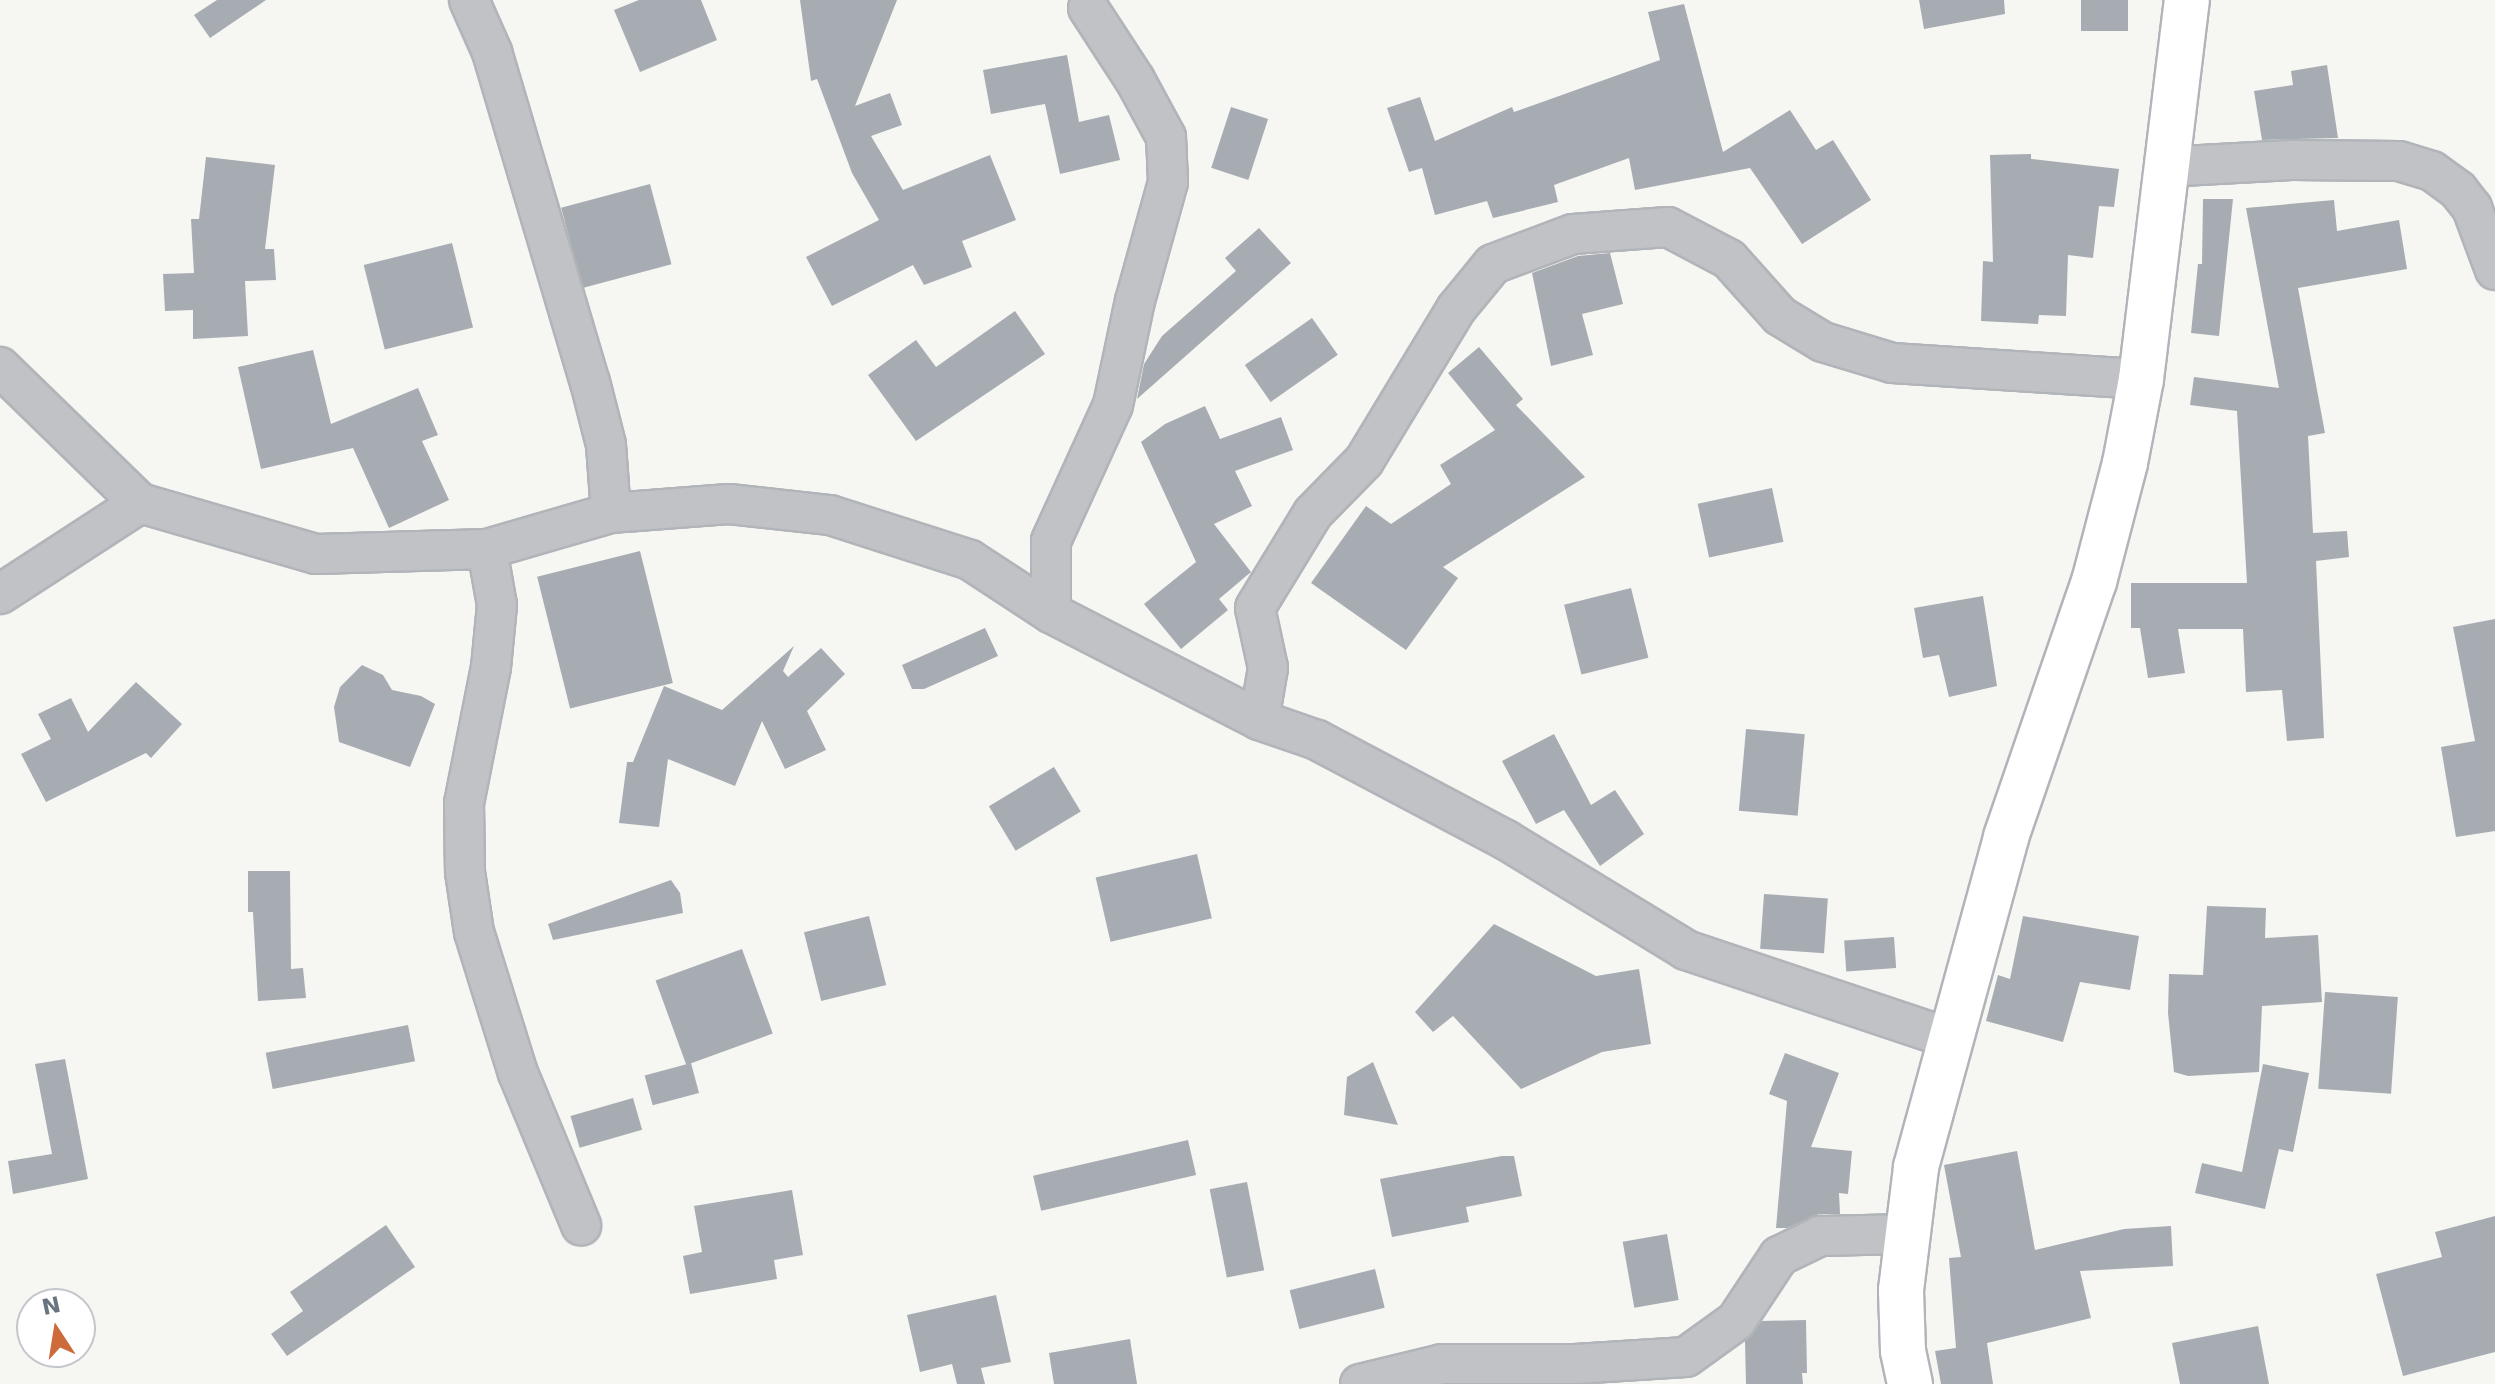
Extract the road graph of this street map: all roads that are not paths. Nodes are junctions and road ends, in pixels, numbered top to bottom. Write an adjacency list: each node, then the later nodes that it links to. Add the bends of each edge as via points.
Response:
1 (469, 0): 9 (street, via 492,52 590,382 606,445)
2 (2187, 0): 4 (main road)
3 (1088, 8): 12 (street, via 1166,137 1168,182 1113,405 1051,541)
4 (2164, 167): 5 (street, via 2399,161 2432,171 2472,208); 7 (main road)
5 (2495, 270)
6 (0, 367): 8 (street)
7 (2141, 379): 13 (street, via 1892,363 1823,342 1780,316 1729,259 1668,227 1573,234 1493,264 1456,309 1364,461 1313,513 1255,608 1268,668); 14 (main road, via 2094,582 2006,837)
8 (140, 503): 10 (street, via 316,554); 11 (street)
9 (611, 513): 10 (street); 12 (street, via 729,504 830,515 970,560)
10 (487, 549): 15 (street, via 497,605 491,667 464,803 467,887 474,932 518,1073)
11 (0, 594)
12 (1051, 613): 13 (street)
13 (1259, 720): 14 (street, via 1317,740 1506,840 1686,950)
14 (1949, 1038): 16 (main road, via 1916,1167)
15 (581, 1225)
16 (1907, 1234): 17 (street, via 1820,1236 1779,1256 1736,1321 1686,1357 1442,1364); 18 (main road, via 1901,1290)
17 (1360, 1384)
18 (1910, 1384)

